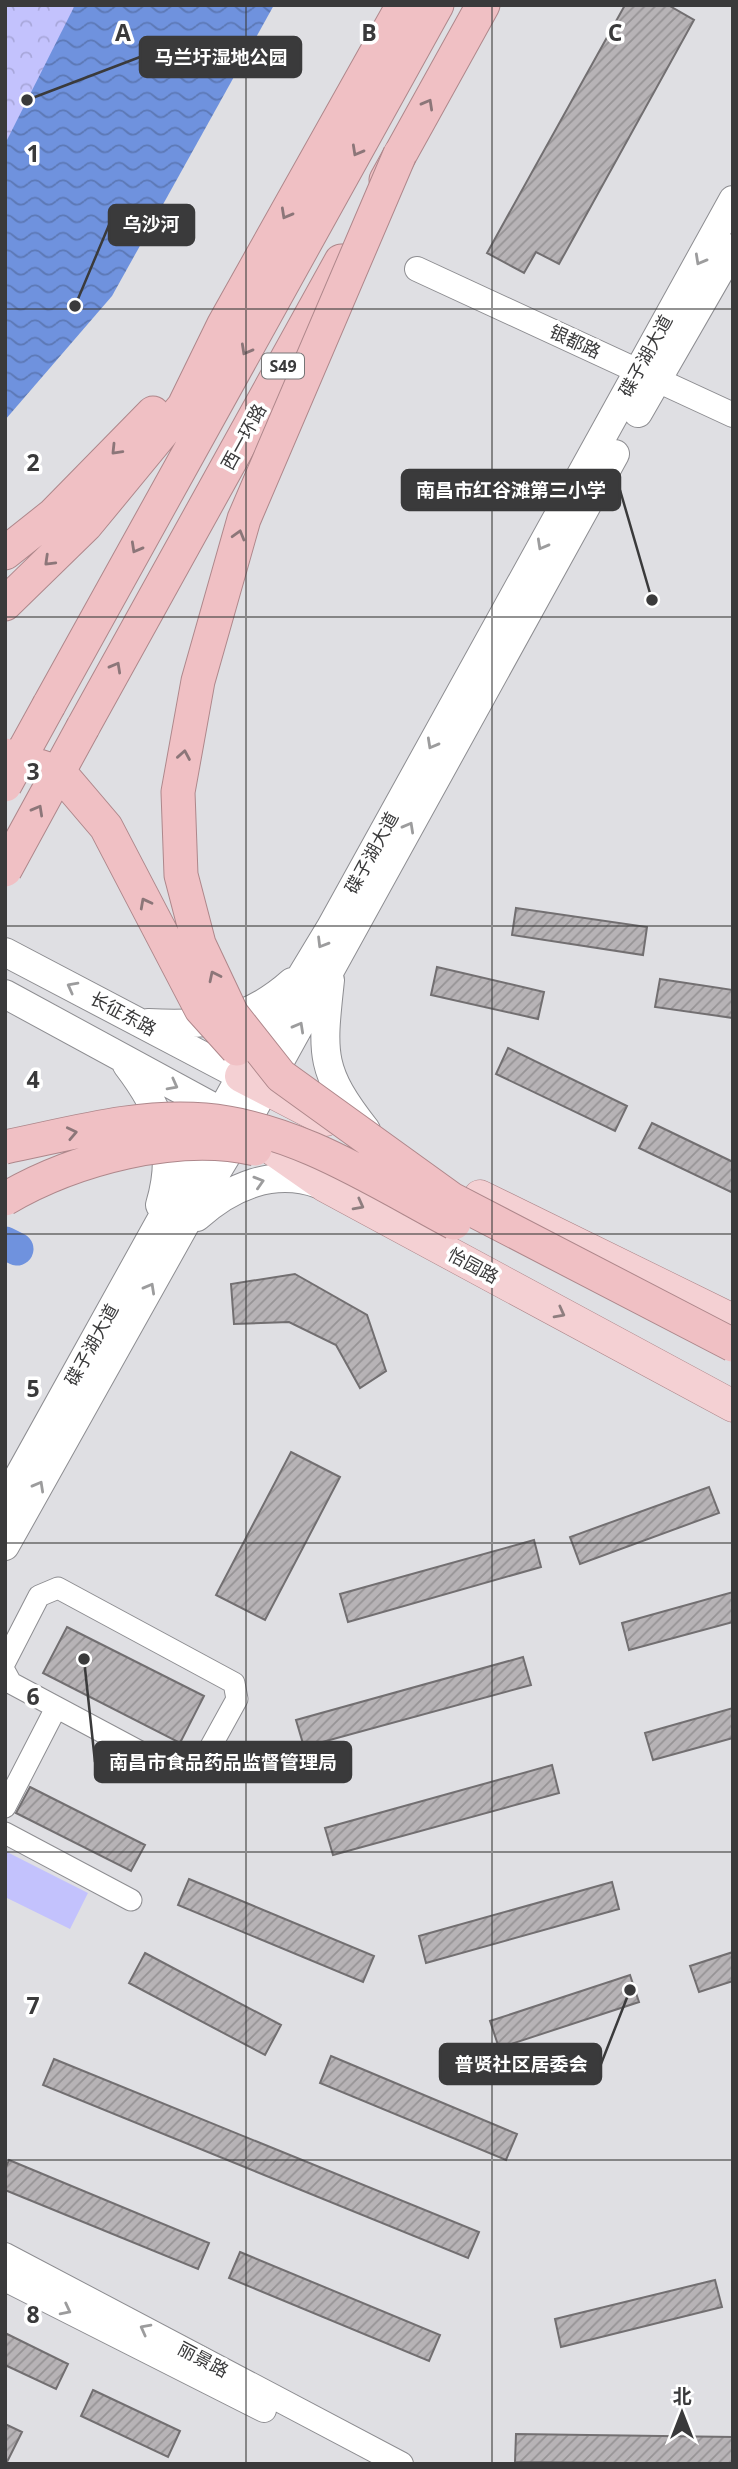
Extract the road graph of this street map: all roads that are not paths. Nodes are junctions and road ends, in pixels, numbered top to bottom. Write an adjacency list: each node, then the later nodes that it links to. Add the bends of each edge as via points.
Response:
1 (403, 5): 8 (highway, one-way to 8)
2 (437, 5): 14 (highway, S49, one-way to 14, bridge)
3 (482, 5): 4 (highway, 西一环路 / S49, one-way to 3)
4 (400, 154): 15 (highway, 西一环路 / S49, one-way to 4, bridge); 27 (highway, one-way to 4, bridge, via 281,1076 232,1014 199,944 181,875 178,792 193,705 244,519)
5 (733, 200): 9 (main road, 碟子湖大道, one-way to 9)
6 (733, 248): 9 (main road, 碟子湖大道)
7 (417, 269): 9 (street, 银都路)
8 (224, 324): 11 (highway, one-way to 11, via 163,403 53,515); 12 (highway, one-way to 12, via 184,406 86,525)
9 (647, 376): 10 (street, 银都路); 17 (main road, 碟子湖大道)
10 (733, 415)
11 (5, 553)
12 (5, 604)
13 (5, 755): 27 (highway, one-way to 13, bridge, via 272,1087 201,1009 106,827 60,773)
14 (5, 785)
15 (5, 870)
16 (5, 952): 19 (main road, 长征东路, one-way to 16)
17 (318, 970): 19 (main road, via 224,1021 195,1026); 21 (main road, 碟子湖大道); 23 (main road, via 326,1064 338,1094)
18 (5, 994): 20 (main road)
19 (139, 1022): 21 (main road, 长征东路)
20 (121, 1057): 22 (main road, one-way to 22); 29 (main road, via 145,1088 164,1126 167,1169)
21 (253, 1083): 22 (main road, 碟子湖大道); 23 (main road)
22 (233, 1120): 25 (main road, 怡园路); 28 (main road, 碟子湖大道); 29 (main road, 碟子湖大道)
23 (379, 1146): 30 (main road)
24 (5, 1147): 27 (highway, one-way to 27, bridge, via 123,1123 204,1120 270,1133)
25 (325, 1186): 28 (main road, one-way to 25, via 215,1200 253,1182 282,1175); 33 (main road, 怡园路, one-way to 33)
26 (5, 1199): 27 (highway, bridge, via 94,1160 159,1146 238,1145 320,1164)
27 (443, 1206): 31 (highway, bridge); 32 (highway, bridge)
28 (182, 1231): 35 (main road, 碟子湖大道, one-way to 28)
29 (148, 1244): 34 (main road, 碟子湖大道)
30 (733, 1320)
31 (733, 1345)
32 (733, 1369)
33 (733, 1406)
34 (5, 1502)
35 (5, 1546)
36 (5, 1662): 38 (street, via 39,1596 58,1588 234,1683 237,1699 200,1766 187,1771 172,1769)
37 (5, 1672): 38 (street, via 11,1683)
38 (56, 1708): 39 (street)
39 (5, 1807)
40 (5, 1833): 41 (street)
41 (131, 1900)
42 (5, 2255): 45 (street, 丽景路, one-way to 42)
43 (5, 2279): 44 (street, 丽景路, one-way to 44)
44 (364, 2464)
45 (401, 2464)

